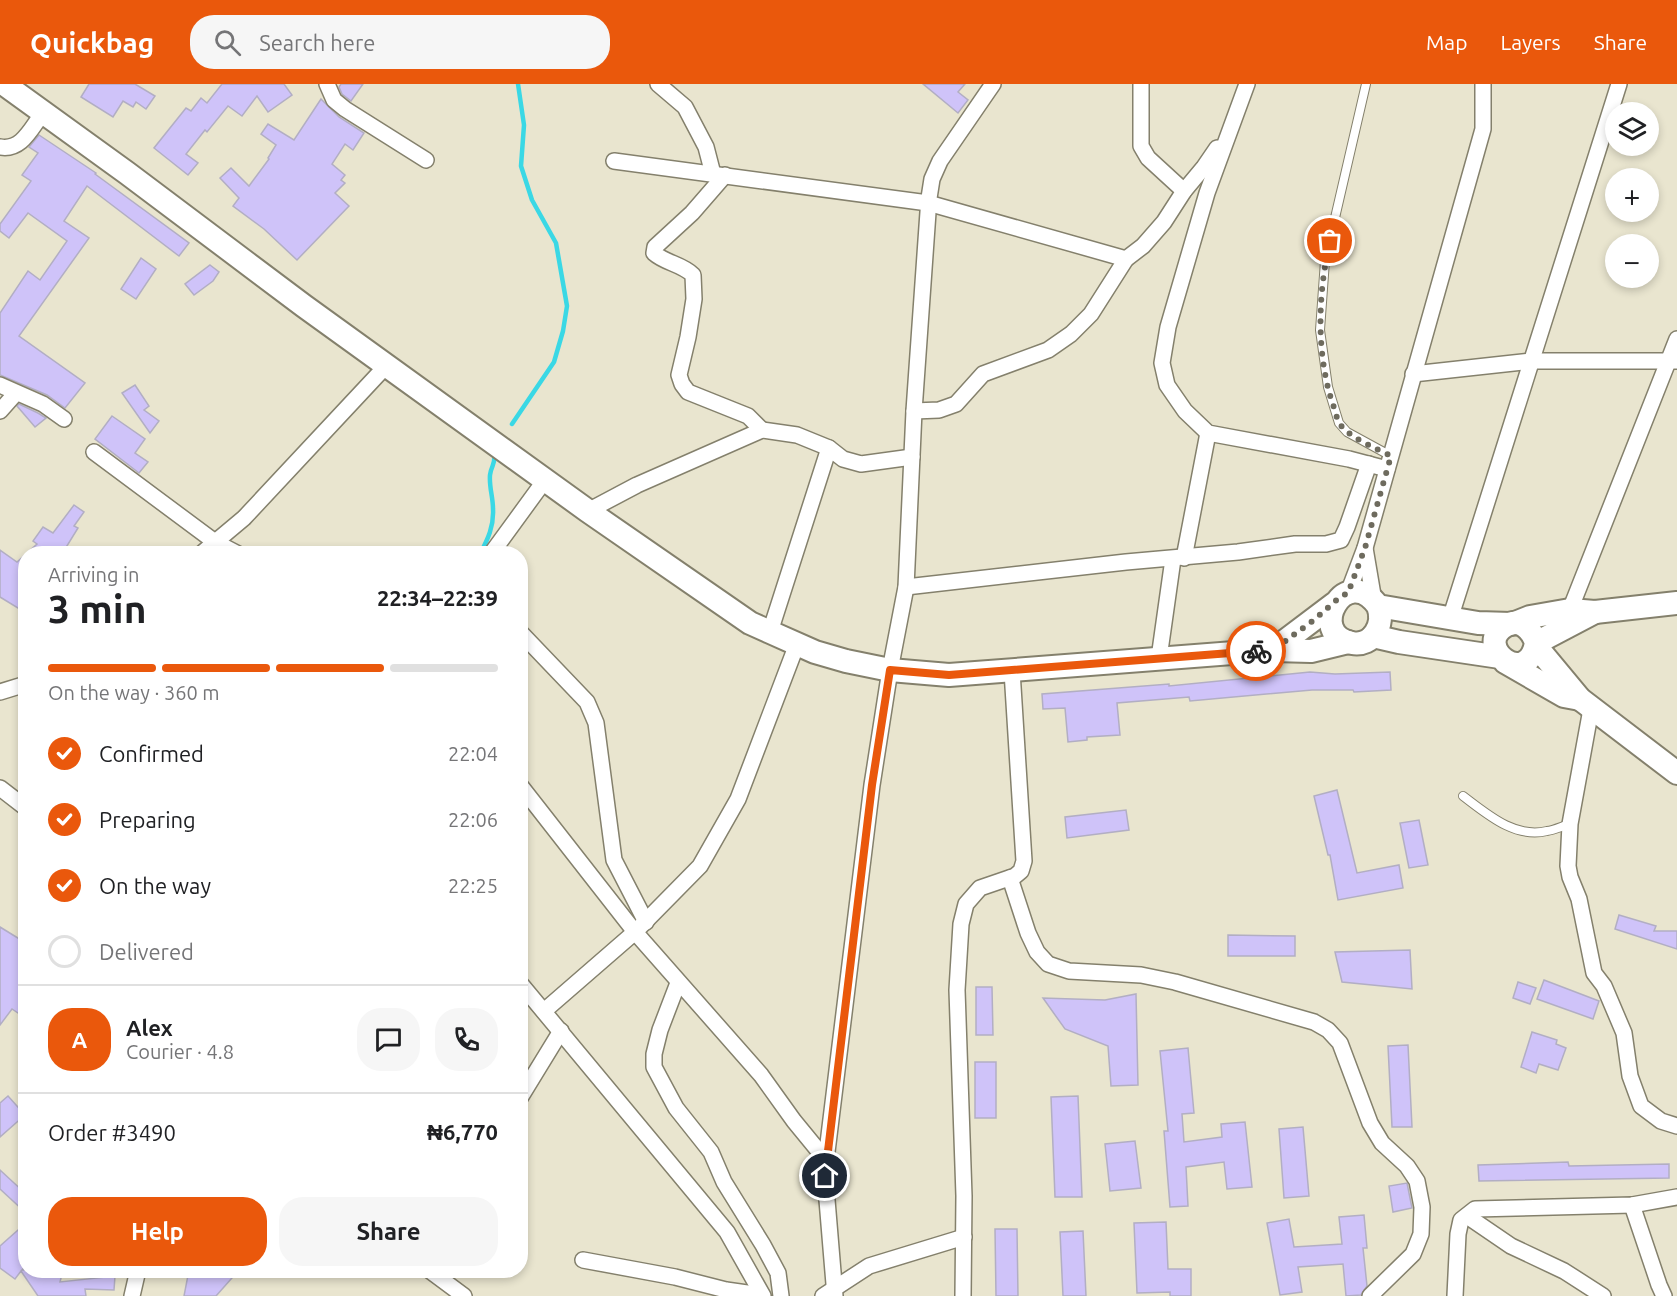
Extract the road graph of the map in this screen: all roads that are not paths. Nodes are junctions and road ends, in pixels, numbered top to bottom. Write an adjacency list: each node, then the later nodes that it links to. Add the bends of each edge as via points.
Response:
1 (4, 84): 10 (main road)
2 (327, 84): 13 (street, via 334,100 345,109)
3 (658, 84): 15 (street, via 685,107)
4 (993, 84): 17 (street, via 940,161)
5 (1141, 84): 16 (street, via 1141,146 1148,158)
6 (1247, 84): 11 (street)
7 (1366, 84): 34 (lane, via 1325,261 1320,330 1328,387 1339,423)
8 (1483, 84): 23 (street, via 1483,129)
9 (1619, 84): 20 (street)
10 (43, 113): 12 (street, via 16,146); 22 (main road)
11 (1231, 125): 16 (street); 30 (street, via 1188,254 1162,363 1167,385 1185,411)
12 (0, 147)
13 (426, 160)
14 (614, 161): 15 (street)
15 (719, 174): 17 (street); 29 (street, via 692,213 655,247 654,253 693,275 694,299 679,375 682,384 688,392 748,416)
16 (1184, 190): 18 (street, via 1164,222)
17 (928, 203): 18 (street); 27 (street)
18 (1126, 259): 27 (street, via 1090,314 1071,334 1048,350 983,374 956,404 939,410)
19 (1677, 339): 21 (street)
20 (1532, 361): 21 (street); 23 (street); 50 (street)
21 (1672, 361): 48 (street)
22 (386, 366): 36 (main road); 38 (street, via 244,518)
23 (1413, 374): 34 (street)
24 (0, 385): 25 (street)
25 (16, 393): 26 (street); 28 (street)
26 (0, 411)
27 (914, 411): 33 (street)
28 (64, 418)
29 (762, 430): 31 (street, via 797,435); 37 (street)
30 (1208, 432): 35 (street); 43 (street)
31 (830, 448): 33 (street, via 843,459 861,464); 52 (street)
32 (94, 452): 38 (street)
33 (912, 457): 44 (street)
34 (1389, 463): 35 (street); 42 (street)
35 (1369, 464): 43 (street, via 1341,540)
36 (545, 480): 37 (main road); 41 (street)
37 (588, 511): 52 (main road, via 750,623)
38 (215, 542): 39 (street); 40 (street)
39 (210, 546)
40 (223, 546)
41 (497, 546)
42 (1365, 548): 45 (street); 46 (street)
43 (1179, 558): 44 (street); 59 (street)
44 (906, 587): 61 (street)
45 (1341, 599): 46 (main road, via 1358,592); 55 (main road, via 1330,619 1336,633); 58 (main road)
46 (1376, 603): 50 (main road); 53 (main road, via 1380,625)
47 (1677, 603): 49 (main road)
48 (1570, 610): 49 (main road); 51 (main road)
49 (1595, 612): 57 (main road)
50 (1450, 619): 51 (main road)
51 (1513, 623): 57 (main road, via 1526,626); 60 (main road, via 1499,631 1496,638)
52 (770, 632): 56 (main road)
53 (1373, 636): 55 (main road, via 1362,642); 60 (main road)
54 (528, 640): 73 (street, via 587,702 597,723 614,860)
55 (1348, 642): 58 (main road, via 1311,651)
56 (797, 644): 61 (main road, via 846,661); 73 (street, via 738,799 700,866)
57 (1536, 645): 60 (main road, via 1533,656 1525,662 1515,664); 65 (main road)
58 (1273, 650): 59 (main road)
59 (1159, 658): 62 (main road)
60 (1503, 659): 65 (main road, via 1564,696)
61 (890, 670): 62 (main road, via 949,675); 80 (street)
62 (1012, 671): 72 (street, via 1024,861 1021,871)
63 (18, 686): 64 (street)
64 (0, 692)
65 (1586, 704): 66 (main road); 71 (street)
66 (1677, 773)
67 (0, 788): 70 (street)
68 (528, 794): 73 (street)
69 (1463, 796): 71 (lane, via 1502,824 1525,832 1545,832)
70 (18, 802)
71 (1570, 824): 79 (street, via 1570,877 1579,899 1594,973 1604,986 1624,1033 1636,1095 1652,1116)
72 (1010, 878): 84 (street, via 980,888 966,904 961,924 957,990); 94 (street, via 1028,933 1048,964 1069,971 1141,975 1175,982 1314,1022 1340,1043 1370,1123 1382,1143 1417,1181 1422,1207 1420,1234 1413,1254)
73 (641, 927): 74 (street); 76 (street)
74 (678, 983): 80 (street, via 762,1075); 92 (street, via 660,1030 654,1067 676,1108 711,1152 724,1182 763,1245 778,1273)
75 (528, 1001): 76 (street)
76 (544, 1011): 77 (street)
77 (561, 1031): 78 (street); 89 (street, via 727,1232)
78 (528, 1085)
79 (1677, 1126)
80 (826, 1160): 88 (street)
81 (1677, 1197): 82 (street)
82 (1632, 1205): 83 (street, via 1475,1209); 97 (street)
83 (1467, 1216): 95 (street, via 1461,1220 1458,1234); 96 (street, via 1511,1246 1564,1271)
84 (964, 1236): 88 (street, via 869,1266); 93 (street)
85 (583, 1260): 89 (street)
86 (136, 1278): 90 (street)
87 (440, 1278): 91 (street)
88 (831, 1293)
89 (762, 1295)
90 (132, 1296)
91 (464, 1296)
92 (781, 1296)
93 (963, 1296)
94 (1370, 1296)
95 (1455, 1296)
96 (1603, 1296)
97 (1664, 1296)

